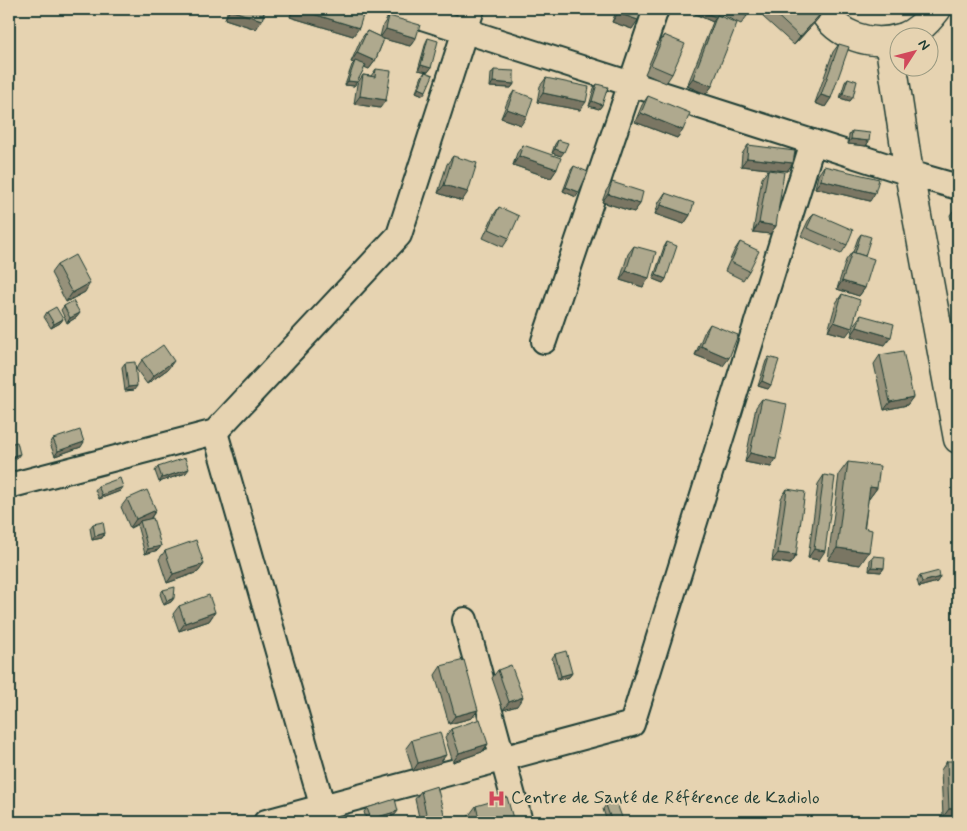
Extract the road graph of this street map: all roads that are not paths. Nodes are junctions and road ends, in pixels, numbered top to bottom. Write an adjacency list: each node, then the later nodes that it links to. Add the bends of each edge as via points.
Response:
1 (397, 9): 5 (street)
2 (656, 9): 9 (street)
3 (822, 9): 7 (main road, via 844,32 866,41)
4 (937, 9): 6 (main road)
5 (468, 20): 9 (street); 14 (street, via 399,235)
6 (920, 28)
7 (890, 39)
8 (900, 78): 11 (main road)
9 (630, 84): 10 (street); 13 (street)
10 (813, 142): 11 (street); 18 (street, via 632,724)
11 (909, 173): 12 (street); 15 (main road)
12 (958, 187)
13 (544, 341)
14 (215, 432): 16 (street); 19 (street)
15 (958, 440)
16 (9, 486)
17 (465, 620): 18 (street)
18 (503, 759): 19 (street); 21 (street)
19 (325, 815): 20 (street)
20 (266, 822)
21 (520, 822)

